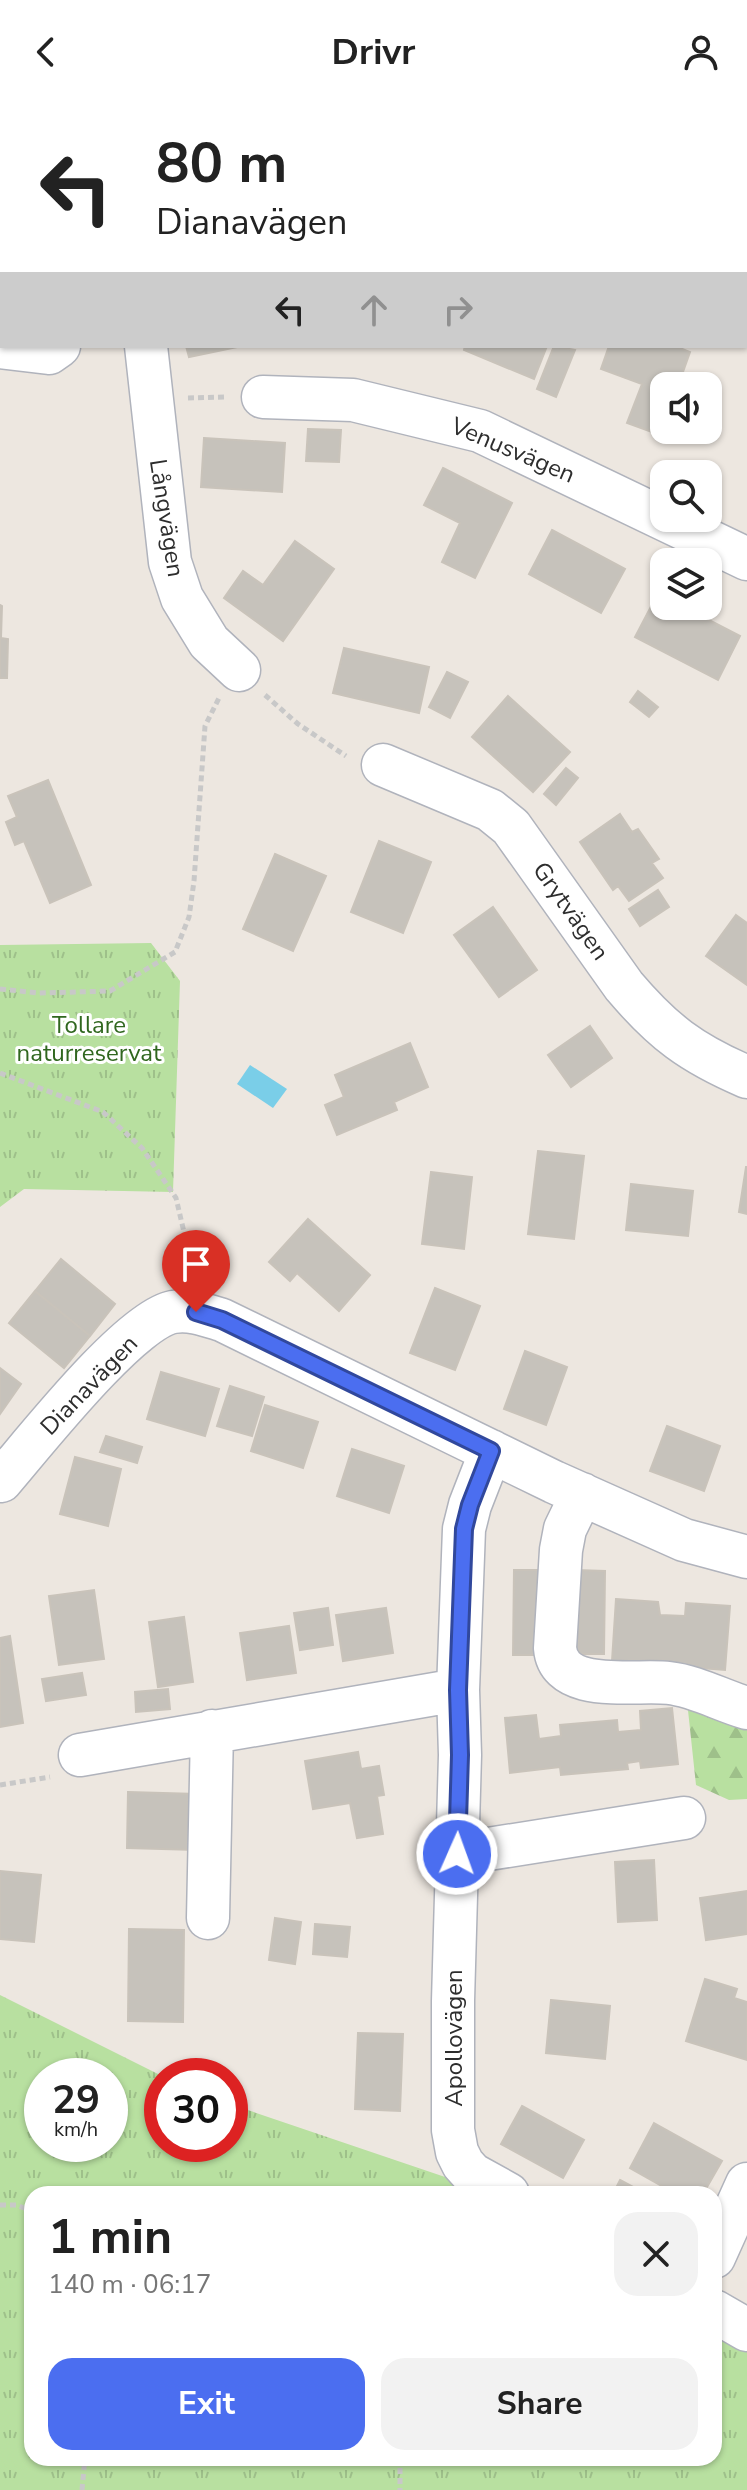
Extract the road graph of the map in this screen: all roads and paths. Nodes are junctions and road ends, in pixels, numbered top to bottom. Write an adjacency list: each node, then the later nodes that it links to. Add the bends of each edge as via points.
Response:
1 (8, 348): 2 (street, via 49,353)
2 (56, 348)
3 (146, 348): 5 (street, Långvägen)
4 (263, 397): 5 (path); 6 (street, Venusvägen, via 353,400 480,431)
5 (151, 398): 7 (street, Långvägen, via 170,562 182,598 209,642)
6 (747, 559)
7 (239, 670): 8 (path, via 331,749 367,767); 9 (path, via 205,726 194,881 189,917 175,952 110,991)
8 (383, 765): 11 (street, Grytvägen, via 490,810 511,827 644,1010 691,1049)
9 (0, 989)
10 (0, 1073): 12 (path, via 103,1112 142,1148 176,1198)
11 (747, 1077)
12 (204, 1315): 13 (street, Dianavägen); 14 (street, Dianavägen, via 172,1312 115,1351)
13 (491, 1451): 15 (street, Dianavägen); 17 (street, Apollovägen, via 464,1529)
14 (1, 1481)
15 (582, 1494): 16 (street, Dianavägen, via 684,1540); 18 (street, via 561,1550 555,1648 561,1667 581,1678 669,1683)
16 (747, 1557)
17 (458, 1690): 19 (street); 23 (street, Apollovägen)
18 (747, 1708)
19 (212, 1731): 20 (street); 24 (street)
20 (80, 1755): 21 (path, via 70,1773)
21 (0, 1785)
22 (684, 1818): 23 (street)
23 (457, 1854): 26 (street, Apollovägen, via 454,2140 472,2174)
24 (208, 1918)
25 (747, 2184): 29 (street)
26 (494, 2186)
27 (0, 2205): 28 (path)
28 (24, 2208)
29 (722, 2239)
30 (722, 2316): 31 (street)
31 (747, 2330)
32 (84, 2466): 34 (path)
33 (400, 2466): 35 (path)
34 (82, 2490)
35 (400, 2490)

